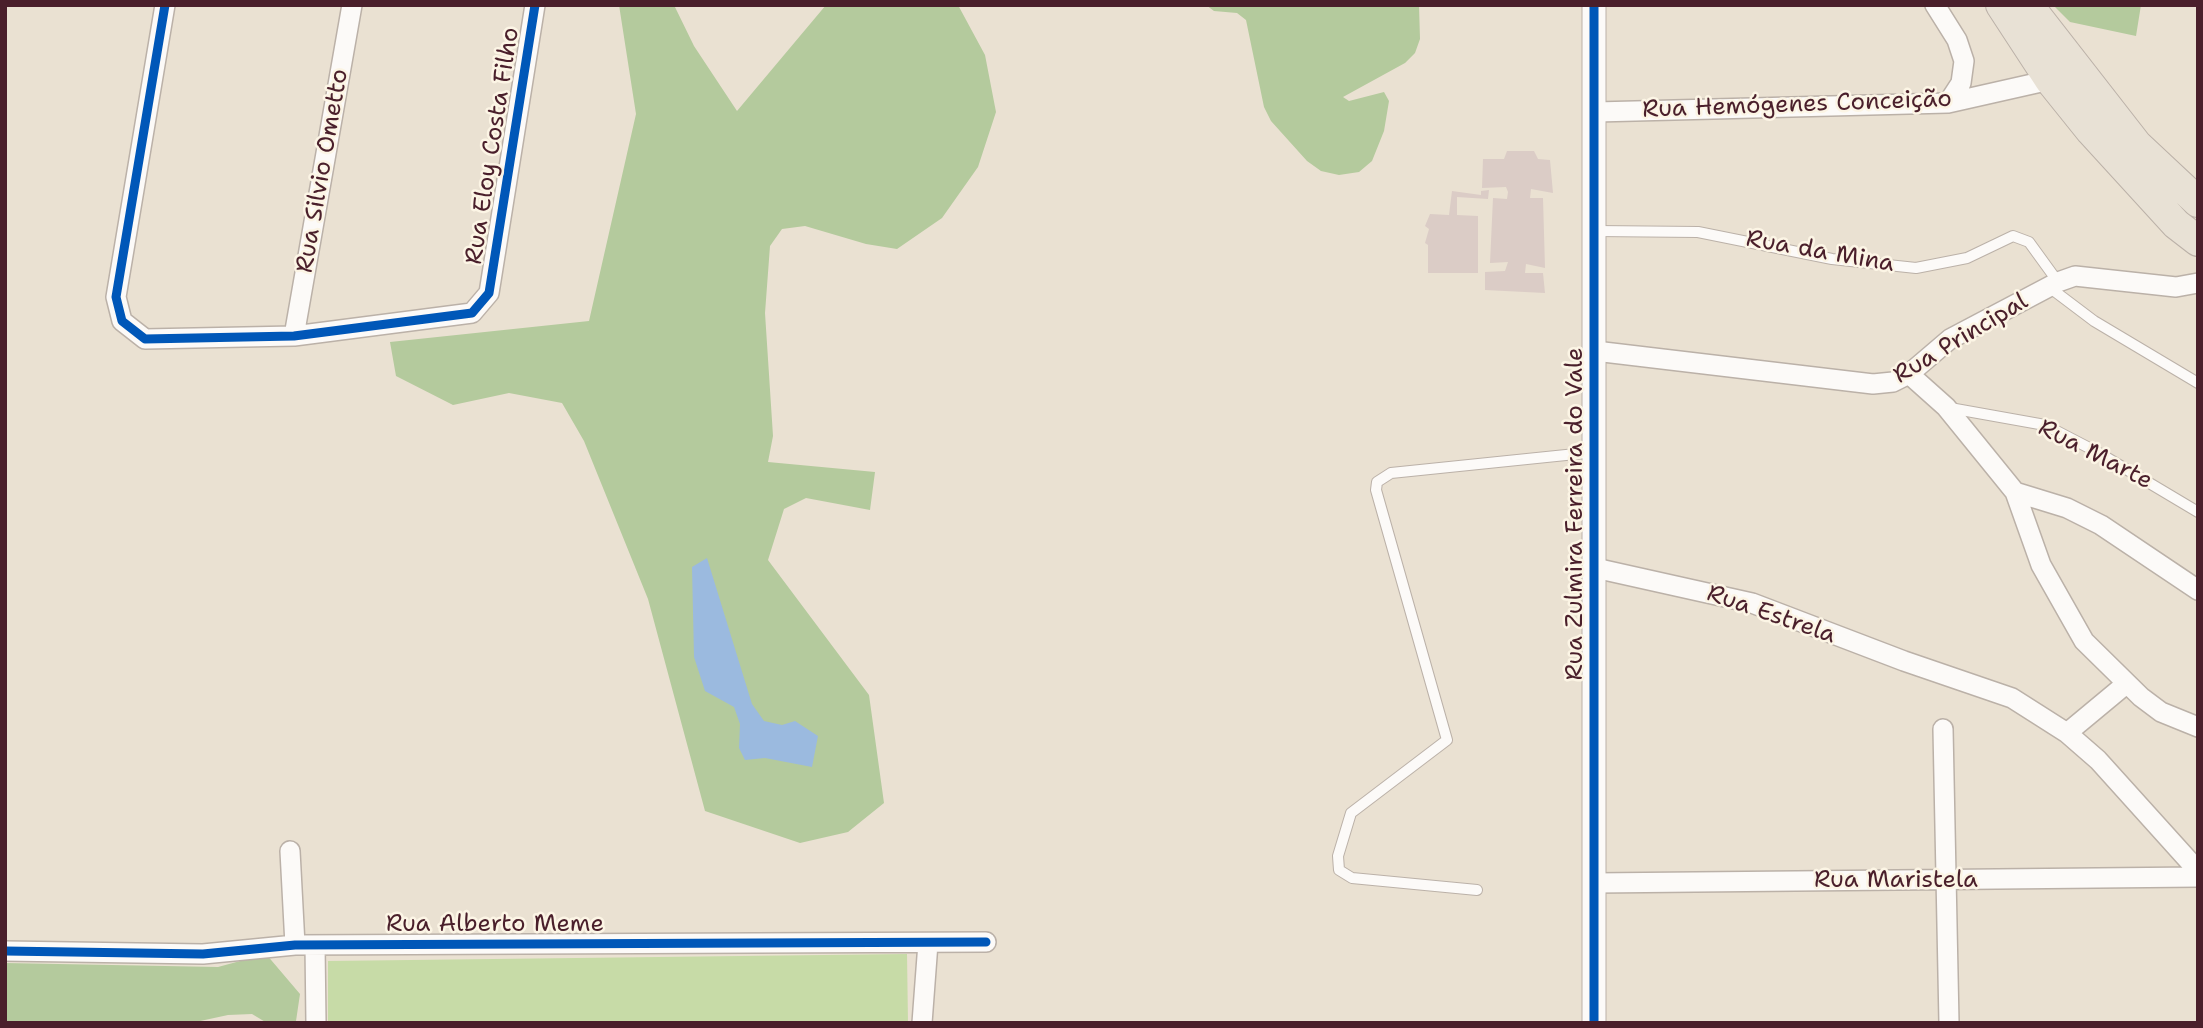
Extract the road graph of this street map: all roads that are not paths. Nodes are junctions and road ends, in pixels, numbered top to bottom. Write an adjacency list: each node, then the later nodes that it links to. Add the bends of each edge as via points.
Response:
1 (165, 5): 17 (street, via 116,297 122,321 145,339)
2 (352, 5): 17 (street, Rua Silvio Ometto)
3 (535, 5): 17 (street, Rua Eloy Costa Filho, via 489,293 472,313)
4 (1594, 5): 11 (street, Rua Zulmira Ferreira do Vale)
5 (1935, 5): 10 (street, via 1964,61 1961,83)
6 (2001, 5): 9 (main road)
7 (2028, 5): 8 (main road)
8 (2067, 56): 9 (street); 12 (main road, via 2137,145)
9 (2050, 80): 10 (street, Rua Hemógenes Conceição); 14 (main road, via 2132,178)
10 (1948, 103): 11 (street, Rua Hemógenes Conceição)
11 (1596, 112): 13 (street, Rua Zulmira Ferreira do Vale)
12 (2198, 202)
13 (1596, 231): 16 (lane, Rua da Mina, via 1698,232 1832,259 1916,268 1967,258 2013,236 2029,242); 18 (street, Rua Zulmira Ferreira do Vale)
14 (2198, 241)
15 (2198, 283): 16 (street, Rua Principal, via 2176,287 2075,276)
16 (2053, 284): 19 (street, Rua Principal, via 1950,339); 20 (lane, Rua da Mina, via 2094,321)
17 (294, 336)
18 (1595, 351): 19 (street, Rua Principal, via 1865,384 1893,382); 22 (street, Rua Zulmira Ferreira do Vale)
19 (1909, 374): 21 (street)
20 (2198, 383)
21 (1946, 407): 23 (street); 24 (lane, Rua Marte, via 2045,425)
22 (1596, 452): 25 (street, Rua Zulmira Ferreira do Vale); 36 (lane, via 1391,473 1377,482 1447,740 1351,813 1338,856 1339,870 1352,878)
23 (2015, 492): 26 (street, via 2067,508 2101,525); 27 (street, via 2041,565 2074,625)
24 (2198, 512)
25 (1595, 569): 30 (street, Rua Estrela, via 1752,603 2012,698); 35 (street, Rua Zulmira Ferreira do Vale)
26 (2198, 590)
27 (2126, 684): 28 (street, via 2161,712); 30 (street)
28 (2198, 727)
29 (1943, 729): 34 (street)
30 (2067, 733): 32 (street, Rua Estrela, via 2135,799)
31 (290, 851): 39 (street)
32 (2198, 871)
33 (2198, 877): 34 (street, Rua Maristela)
34 (1948, 881): 35 (street, Rua Maristela); 45 (street)
35 (1595, 883): 44 (street, Rua Zulmira Ferreira do Vale)
36 (1477, 890)
37 (986, 942): 38 (street, Rua Alberto Meme)
38 (928, 943): 40 (street, Rua Alberto Meme); 43 (street)
39 (295, 945): 40 (street, Rua Alberto Meme); 41 (street, Rua Alberto Meme, via 203,954)
40 (316, 945): 42 (street)
41 (5, 951)
42 (316, 1023)
43 (922, 1023)
44 (1594, 1023)
45 (1949, 1023)

